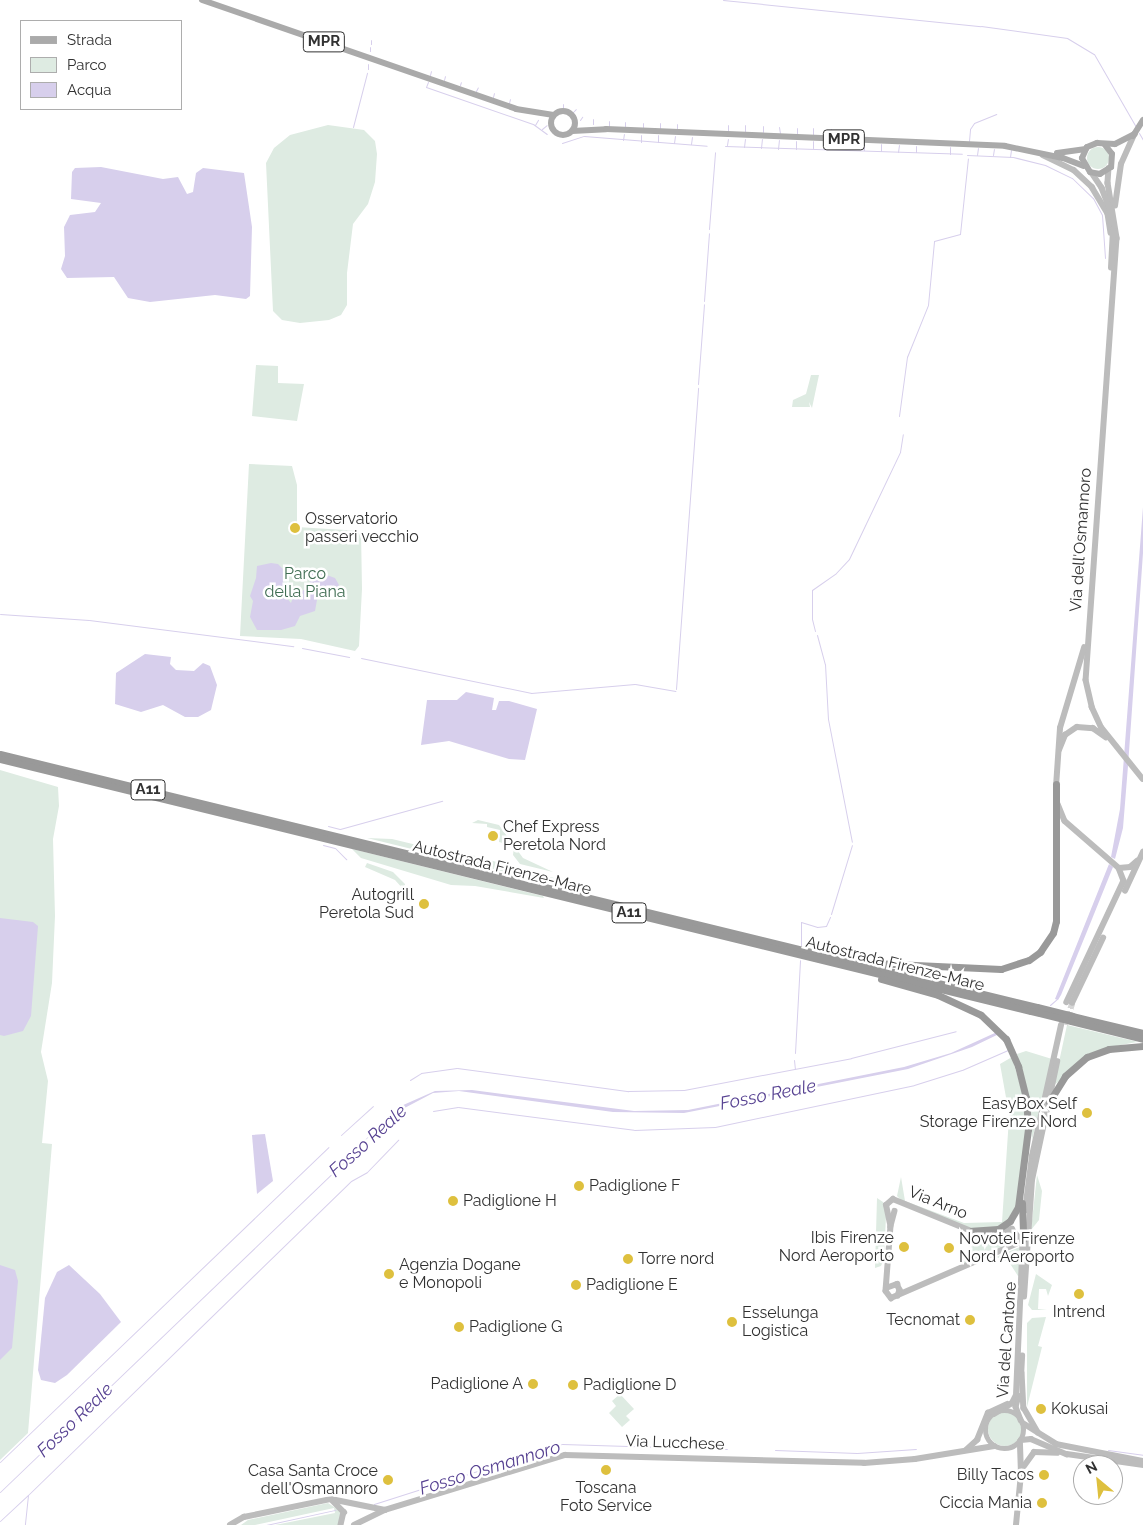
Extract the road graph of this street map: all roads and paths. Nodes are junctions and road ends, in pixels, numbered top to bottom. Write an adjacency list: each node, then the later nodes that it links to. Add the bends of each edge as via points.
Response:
1 (202, 0): 2 (main road, MPR)
2 (530, 113): 3 (main road, MPR); 6 (main road)
3 (554, 115): 4 (main road, via 565,112); 6 (main road)
4 (574, 119): 7 (main road, MPR); 8 (main road)
5 (1141, 123): 9 (main road, Via dell'Osmannoro)
6 (551, 126): 8 (main road, via 561,136)
7 (598, 129): 8 (main road, MPR); 12 (main road, MPR, via 964,144)
8 (572, 131)
9 (1135, 134): 10 (main road, via 1121,142); 13 (main road, Via dell'Osmannoro); 17 (main road, via 1119,171)
10 (1105, 145): 11 (main road, via 1094,143); 13 (main road)
11 (1086, 149): 12 (main road, MPR, via 1068,153); 14 (main road, via 1082,158)
12 (1036, 151): 14 (main road, MPR); 18 (main road, MPR, via 1084,177 1098,194 1108,214)
13 (1113, 159): 15 (main road, Via dell'Osmannoro)
14 (1084, 166): 16 (main road, Via dell'Osmannoro)
15 (1109, 168): 16 (main road, via 1100,174); 17 (main road, Via dell'Osmannoro, via 1108,186)
16 (1092, 173): 18 (main road, Via dell'Osmannoro, via 1112,213)
17 (1115, 213): 19 (main road, Via dell'Osmannoro, via 1117,238)
18 (1112, 248): 19 (main road, Via dell'Osmannoro)
19 (1108, 357): 20 (main road, Via dell'Osmannoro)
20 (1087, 636): 21 (main road, Via dell'Osmannoro, via 1088,692 1094,712); 24 (main road, Via dell'Osmannoro, via 1060,728)
21 (1110, 740): 24 (main road, via 1093,728 1077,727 1062,741); 25 (main road, Via dell'Osmannoro)
22 (0, 754): 29 (highway, Autostrada Firenze-Mare / A11)
23 (0, 760): 29 (highway, Autostrada Firenze-Mare / A11)
24 (1056, 762): 26 (main road, Via dell'Osmannoro)
25 (1143, 779)
26 (1056, 784): 28 (main road, Via dell'Osmannoro, via 1062,816); 29 (highway, via 1056,921 1048,943 1029,960 1001,969 954,968 874,963)
27 (1143, 851): 28 (main road, via 1132,866); 28 (main road, via 1070,1003 1123,888)
28 (1119, 868)
29 (795, 951): 30 (highway, Autostrada Firenze-Mare / A11, bridge, via 1034,1009); 35 (highway, via 938,995 974,1011 996,1027 1014,1056 1028,1112)
30 (1067, 1022): 31 (highway, Autostrada Firenze-Mare / A11); 32 (highway, Autostrada Firenze-Mare / A11); 34 (main road, Via del Cantone); 41 (main road, Via del Cantone, via 1032,1156)
31 (1143, 1033)
32 (1143, 1038)
33 (1143, 1046): 34 (highway, via 1116,1047 1087,1057 1065,1076)
34 (1049, 1102): 41 (main road, Via del Cantone, via 1032,1180)
35 (1022, 1190): 40 (highway, via 1017,1210 1004,1226 988,1232); 41 (highway)
36 (898, 1202): 37 (main road, Via Arno, via 888,1200); 38 (main road); 40 (main road, Via Arno)
37 (887, 1210): 38 (main road); 39 (main road)
38 (895, 1211): 39 (main road)
39 (891, 1226): 42 (main road)
40 (972, 1232): 41 (main road, Via Arno, via 986,1236 1012,1229)
41 (1024, 1240): 45 (main road, via 918,1284); 46 (main road, Via del Cantone); 47 (main road, Via del Cantone)
42 (888, 1262): 43 (main road); 44 (main road)
43 (896, 1284): 44 (main road); 45 (main road, via 900,1290)
44 (886, 1288): 45 (main road, via 889,1297)
45 (898, 1296)
46 (1022, 1367): 49 (main road, Via del Cantone, via 1016,1407); 51 (main road, via 1024,1408)
47 (1017, 1388): 48 (main road, Via del Cantone, via 1014,1401); 55 (main road, via 1012,1400 988,1413 978,1440)
48 (994, 1414): 49 (main road, via 1009,1411); 50 (main road, via 986,1424)
49 (1022, 1422): 51 (main road); 52 (main road)
50 (986, 1437): 53 (main road); 56 (main road)
51 (1043, 1438): 58 (main road, via 1076,1450)
52 (1021, 1441): 54 (main road); 57 (main road, via 1032,1439); 60 (main road)
53 (994, 1446): 54 (main road, Via Lucchese); 56 (main road, Via Lucchese)
54 (1010, 1448): 61 (main road, via 1019,1454)
55 (965, 1450): 56 (main road, Via Lucchese); 63 (main road, Via Lucchese, via 864,1462 565,1455)
56 (972, 1450)
57 (1066, 1454): 59 (main road); 60 (main road, via 1034,1452 1025,1461)
58 (1143, 1461)
59 (1143, 1465)
60 (1021, 1474): 61 (main road)
61 (1019, 1489): 69 (main road)
62 (325, 1501): 63 (main road, Via Lucchese, via 334,1499); 64 (main road, Via Lucchese); 67 (main road, via 334,1502 343,1509)
63 (385, 1510): 68 (main road, Via Lucchese)
64 (255, 1515): 65 (main road, Via Lucchese); 66 (main road)
65 (230, 1525)
66 (238, 1525)
67 (342, 1525)
68 (354, 1525)
69 (1016, 1525)

